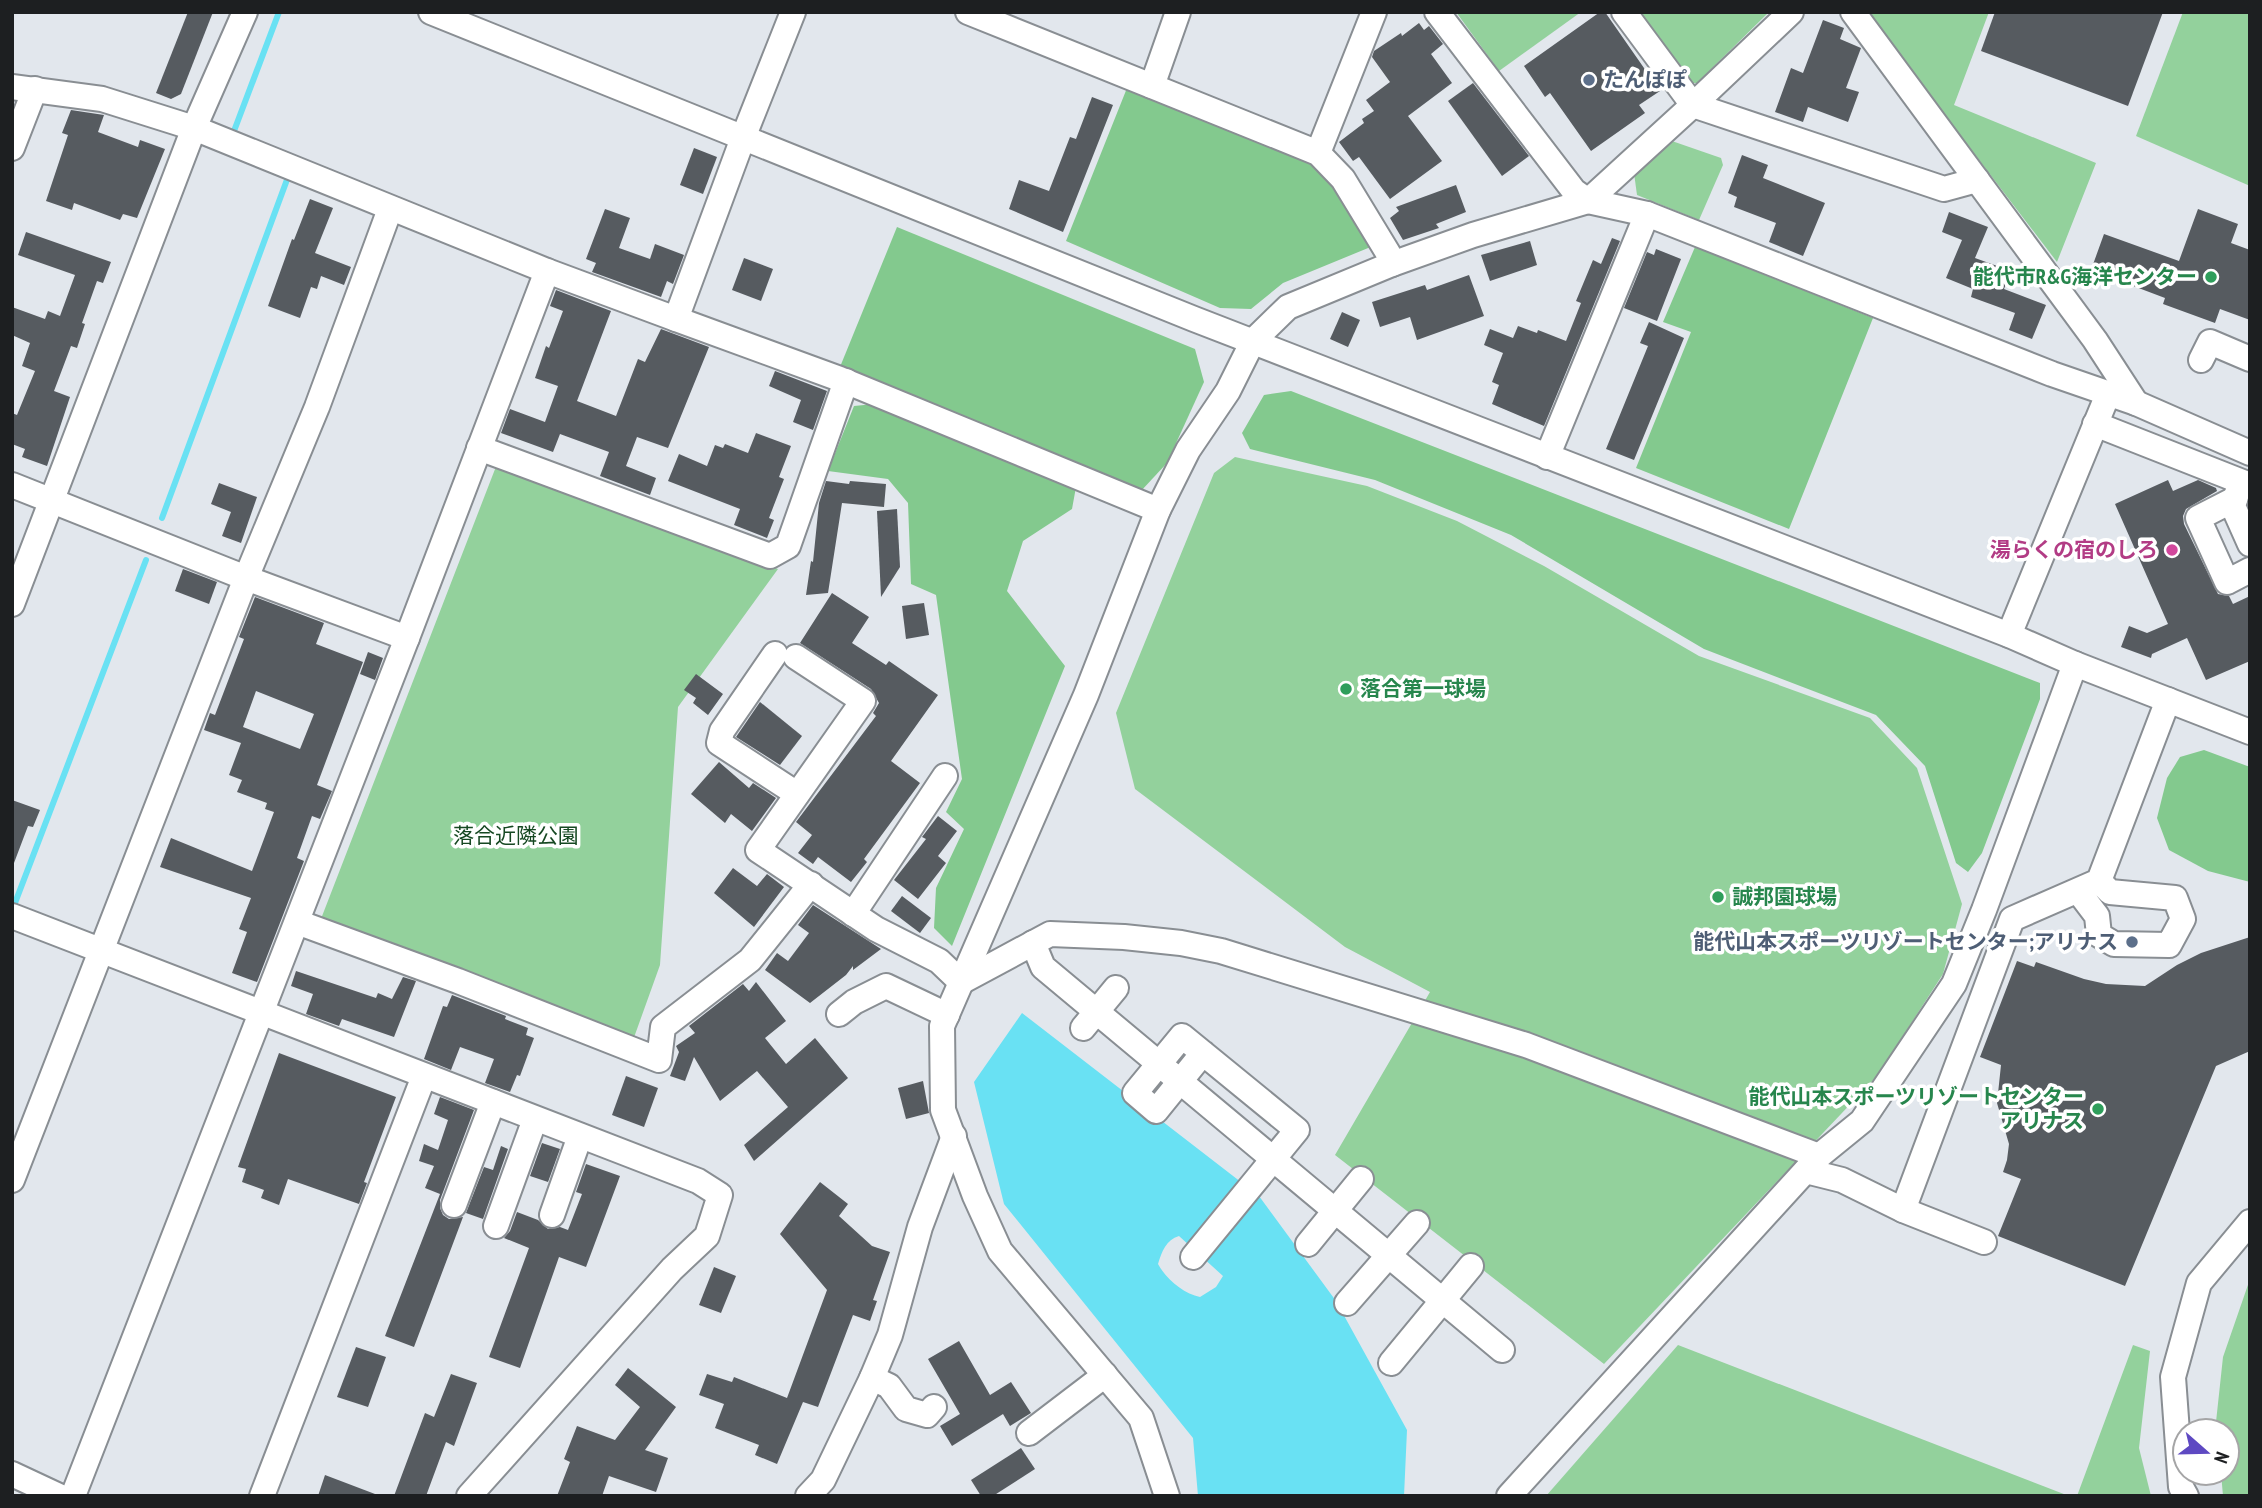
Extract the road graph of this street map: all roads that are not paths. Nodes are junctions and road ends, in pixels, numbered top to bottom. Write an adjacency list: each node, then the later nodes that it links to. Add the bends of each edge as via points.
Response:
1 (245, 12): 14 (street)
2 (431, 12): 15 (street)
3 (793, 12): 15 (street)
4 (968, 12): 11 (street)
5 (1178, 12): 11 (street)
6 (1374, 12): 17 (street)
7 (1437, 12): 19 (street, via 1574,191)
8 (1624, 12): 13 (street)
9 (1791, 12): 13 (street)
10 (1853, 12): 18 (street)
11 (1152, 86): 17 (street)
12 (24, 88): 14 (street, via 102,99); 16 (street)
13 (1693, 106): 18 (street, via 1944,189); 19 (street)
14 (194, 128): 20 (street); 37 (street)
15 (743, 138): 24 (street); 25 (street)
16 (12, 148)
17 (1318, 153): 22 (street, via 1343,179)
18 (1978, 180): 30 (street)
19 (1588, 201): 21 (street); 22 (street, via 1473,234)
20 (390, 209): 23 (street); 41 (street, via 317,407)
21 (1647, 214): 29 (street); 34 (street)
22 (1392, 264): 25 (street, via 1288,307)
23 (547, 271): 24 (street); 32 (street)
24 (676, 319): 28 (street)
25 (1253, 341): 34 (street); 38 (street)
26 (2250, 359): 27 (street, via 2210,342)
27 (2201, 360)
28 (846, 381): 32 (street, via 788,546 770,556); 38 (street)
29 (2108, 394): 30 (street); 31 (street)
30 (2136, 403): 33 (street)
31 (2095, 424): 36 (street); 43 (street)
32 (479, 448): 44 (street)
33 (2250, 455): 36 (street)
34 (1548, 457): 43 (street)
35 (12, 485): 37 (street)
36 (2242, 488): 39 (street, via 2233,506); 40 (street, via 2198,518 2227,582)
37 (53, 500): 41 (street); 42 (street)
38 (1158, 510): 56 (street, via 1086,695)
39 (2250, 544)
40 (2250, 570)
41 (246, 578): 44 (street); 55 (street)
42 (12, 604)
43 (2009, 635): 45 (street)
44 (407, 638): 53 (street)
45 (2075, 664): 46 (street); 71 (street, via 1954,985 1862,1121)
46 (2168, 700): 47 (street); 76 (street, via 2088,886 2012,919)
47 (2250, 732)
48 (945, 776): 51 (street)
49 (797, 794): 49 (street, via 863,701 786,656 722,731 719,743); 50 (street, via 758,850)
50 (811, 884): 51 (street); 53 (street, via 750,960 663,1027 659,1060)
51 (853, 914): 56 (street, via 939,961)
52 (12, 916): 55 (street)
53 (297, 922): 58 (street)
54 (1033, 943): 56 (street); 61 (street, via 1043,967); 71 (street, via 1050,934 1124,937 1221,951 1525,1045)
55 (100, 949): 58 (street); 73 (street)
56 (961, 982): 60 (street)
57 (1116, 988): 61 (street)
58 (260, 1013): 64 (street); 96 (street)
59 (839, 1014): 60 (street, via 886,986)
60 (947, 1015): 69 (street, via 942,1026 943,1110)
61 (1090, 1020): 63 (street)
62 (1203, 1053): 63 (street, via 1182,1036); 65 (street); 70 (street, via 1297,1130)
63 (1160, 1064): 65 (street); 65 (street, via 1135,1093 1156,1111)
64 (424, 1076): 66 (street); 97 (street)
65 (1181, 1082): 70 (street)
66 (493, 1102): 67 (street); 74 (street)
67 (536, 1119): 68 (street); 80 (street)
68 (580, 1136): 77 (street); 98 (street, via 698,1181 720,1195 707,1236 672,1269)
69 (954, 1136): 90 (street, via 1000,1251); 91 (street)
70 (1274, 1159): 75 (street); 84 (street)
71 (1813, 1164): 76 (street); 101 (street)
72 (1361, 1179): 75 (street)
73 (12, 1180)
74 (454, 1205)
75 (1335, 1209): 82 (street); 83 (street)
76 (1903, 1210): 81 (street)
77 (552, 1215)
78 (2250, 1222): 102 (street, via 2199,1283 2174,1377 2181,1487)
79 (1417, 1223): 83 (street)
80 (496, 1226)
81 (1984, 1242)
82 (1308, 1244)
83 (1389, 1255): 86 (street); 87 (street)
84 (1193, 1256)
85 (1471, 1266): 86 (street)
86 (1443, 1300): 88 (street); 89 (street)
87 (1347, 1303)
88 (1502, 1350)
89 (1391, 1363)
90 (1105, 1375): 93 (street); 100 (street, via 1141,1418)
91 (872, 1378): 92 (street, via 889,1386 906,1409 927,1415); 99 (street, via 823,1480)
92 (934, 1406)
93 (1029, 1433)
94 (12, 1474): 95 (street)
95 (59, 1496)
96 (74, 1496)
97 (262, 1496)
98 (469, 1496)
99 (808, 1496)
100 (1167, 1496)
101 (1509, 1496)
102 (2186, 1496)

